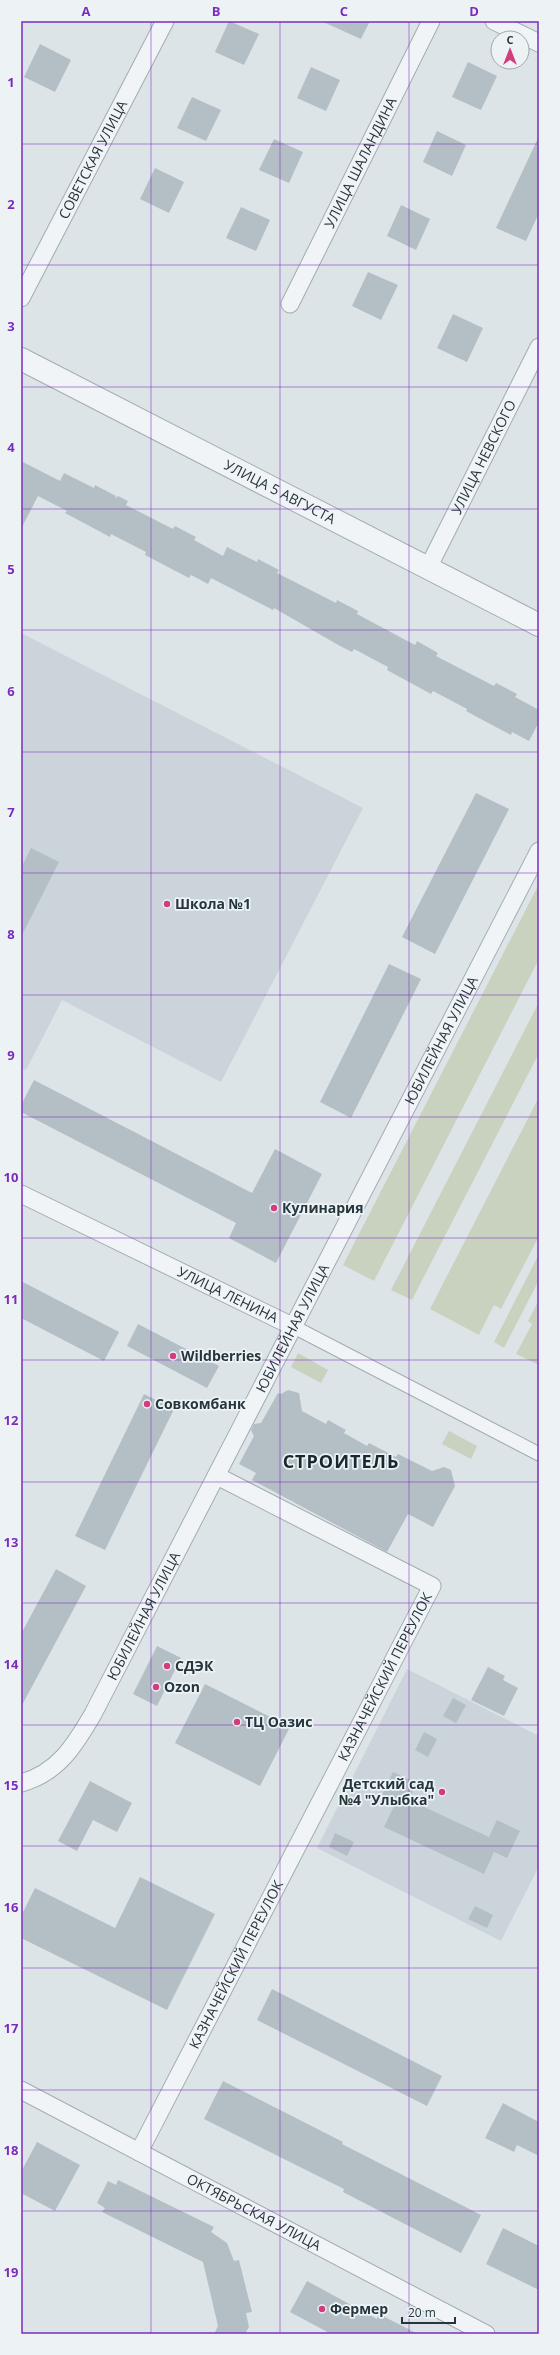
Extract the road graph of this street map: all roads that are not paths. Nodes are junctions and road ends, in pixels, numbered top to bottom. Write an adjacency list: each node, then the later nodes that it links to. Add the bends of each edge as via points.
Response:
1 (165, 21): 5 (street, СОВЕТСКАЯ УЛИЦА)
2 (432, 21): 6 (street, УЛИЦА ШАЛАНДИНА)
3 (494, 21): 4 (street)
4 (539, 43)
5 (21, 298)
6 (290, 304)
7 (539, 347): 9 (street, УЛИЦА НЕВСКОГО)
8 (21, 359): 9 (street, УЛИЦА 5 АВГУСТА)
9 (428, 568): 10 (street, УЛИЦА 5 АВГУСТА)
10 (539, 625)
11 (539, 852): 13 (street, ЮБИЛЕЙНАЯ УЛИЦА)
12 (21, 1194): 13 (street, УЛИЦА ЛЕНИНА)
13 (294, 1327): 14 (street, УЛИЦА ЛЕНИНА); 15 (street, ЮБИЛЕЙНАЯ УЛИЦА)
14 (539, 1454)
15 (217, 1476): 16 (street, ЮБИЛЕЙНАЯ УЛИЦА, via 143,1621 79,1738 52,1769); 18 (street, КАЗНАЧЕЙСКИЙ ПЕРЕУЛОК, via 432,1586)
16 (21, 1783)
17 (21, 2090): 18 (street, ОКТЯБРЬСКАЯ УЛИЦА)
18 (139, 2152): 19 (street, ОКТЯБРЬСКАЯ УЛИЦА)
19 (486, 2334)

